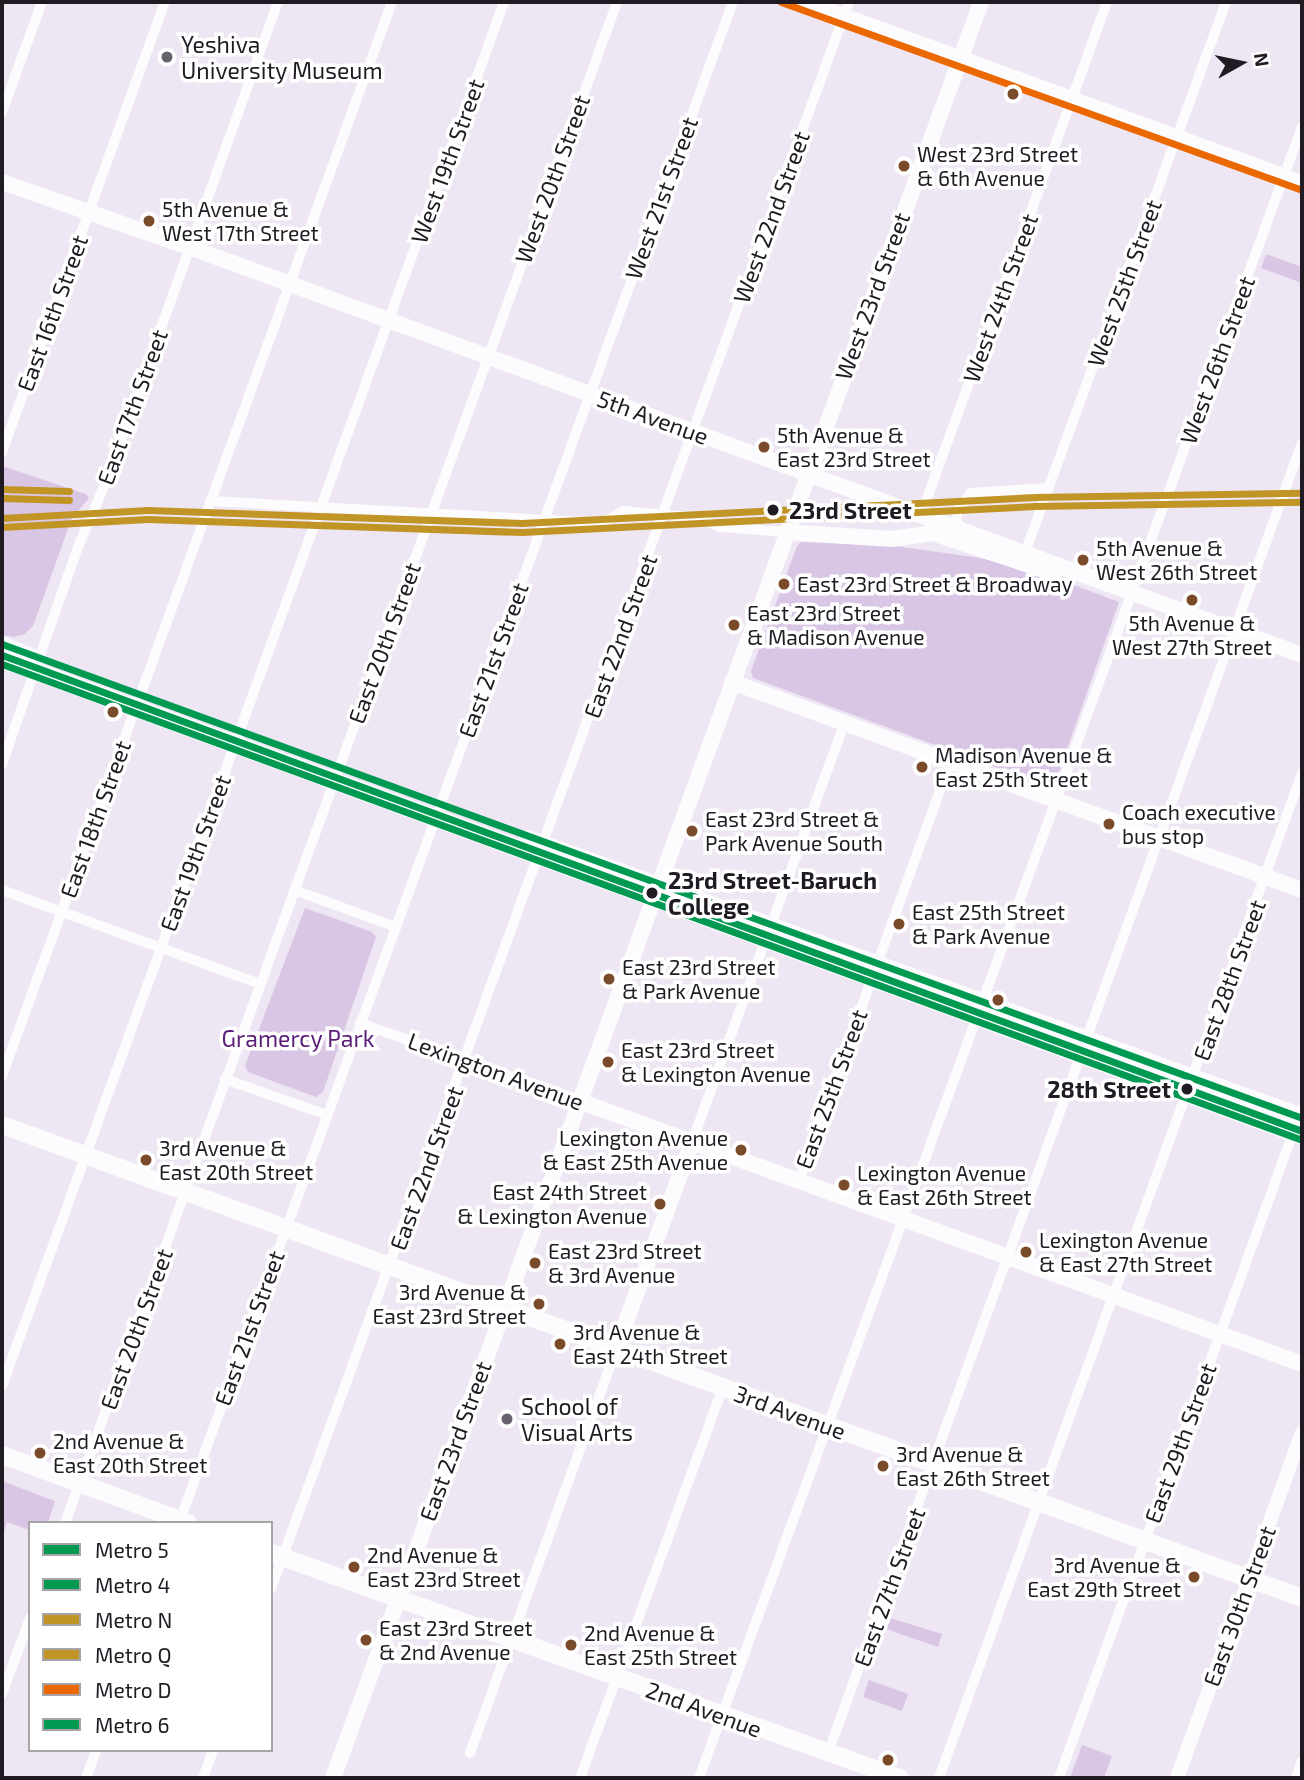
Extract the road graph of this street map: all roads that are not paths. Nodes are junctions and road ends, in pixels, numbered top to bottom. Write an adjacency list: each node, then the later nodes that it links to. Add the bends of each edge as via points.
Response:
1 (42, 2): 15 (street)
2 (165, 2): 21 (street, East 16th Street)
3 (278, 2): 22 (street, East 17th Street)
4 (392, 2): 23 (street, East 18th Street)
5 (504, 2): 24 (street, West 19th Street)
6 (617, 2): 25 (street, West 20th Street)
7 (733, 2): 26 (street, West 21st Street)
8 (805, 2): 12 (main road)
9 (981, 2): 13 (main road, West 23rd Street)
10 (1107, 2): 14 (street, West 24th Street)
11 (1226, 2): 17 (street, West 25th Street)
12 (847, 9): 13 (main road); 27 (street, West 22nd Street)
13 (959, 58): 14 (main road); 30 (main road, West 23rd Street)
14 (1072, 99): 17 (main road); 38 (street, West 24th Street)
15 (2, 113)
16 (1302, 127): 18 (street, West 26th Street)
17 (1177, 137): 18 (main road); 33 (street, West 25th Street)
18 (1284, 176): 20 (main road); 43 (street, West 26th Street)
19 (2, 182): 21 (main road, 5th Avenue)
20 (1302, 183)
21 (88, 214): 22 (main road, 5th Avenue); 29 (street, East 16th Street)
22 (189, 247): 23 (main road, 5th Avenue); 48 (street, East 17th Street)
23 (289, 285): 24 (main road, 5th Avenue); 34 (street, East 18th Street)
24 (389, 320): 25 (main road, 5th Avenue); 35 (street, East 19th Street)
25 (488, 357): 26 (main road, 5th Avenue); 36 (street, East 20th Street)
26 (590, 394): 27 (main road, 5th Avenue); 39 (street, East 21st Street)
27 (694, 432): 30 (main road, 5th Avenue); 37 (street, East 22nd Street)
28 (1302, 443): 31 (street, East 27th Street)
29 (2, 452)
30 (807, 473): 38 (main road, 5th Avenue); 41 (main road, East 23rd Street)
31 (1288, 483): 32 (street); 44 (street, East 27th Street)
32 (1302, 483)
33 (1049, 488): 40 (street, via 971,493 958,510); 42 (street, West 25th Street)
34 (210, 501): 35 (street); 50 (street, East 18th Street)
35 (321, 506): 36 (street); 52 (street, East 19th Street)
36 (431, 514): 39 (street); 56 (street, East 20th Street)
37 (664, 514): 39 (street, via 619,512 602,523); 41 (street, via 702,518 720,527); 60 (street, East 22nd Street)
38 (921, 515): 40 (main road, 5th Avenue)
39 (545, 519): 58 (street, East 21st Street)
40 (959, 529): 42 (main road, 5th Avenue)
41 (786, 532): 42 (main road, via 873,539 932,533); 49 (main road, East 23rd Street)
42 (1023, 558): 43 (main road, 5th Avenue)
43 (1132, 593): 44 (main road, 5th Avenue); 57 (street, West 26th Street)
44 (1236, 631): 46 (main road, 5th Avenue); 59 (street, East 27th Street)
45 (2, 645): 48 (main road)
46 (1302, 655)
47 (2, 659): 48 (main road)
48 (36, 665): 50 (main road); 54 (street, East 17th Street)
49 (732, 682): 51 (main road); 65 (main road, East 23rd Street)
50 (137, 703): 52 (main road); 66 (street, East 18th Street)
51 (845, 722): 53 (main road); 68 (street)
52 (236, 739): 56 (main road); 69 (street, East 19th Street)
53 (950, 762): 57 (main road); 70 (street, East 25th Street)
54 (2, 764)
55 (1302, 773): 61 (street, East 28th Street)
56 (336, 775): 58 (main road); 63 (street, East 20th Street)
57 (1055, 800): 59 (main road); 72 (street, West 26th Street)
58 (438, 812): 60 (main road); 67 (street, East 21st Street)
59 (1161, 839): 61 (main road); 74 (street, East 27th Street)
60 (542, 850): 65 (main road); 75 (street, East 22nd Street)
61 (1265, 877): 64 (main road); 78 (street, East 28th Street)
62 (2, 890): 66 (street)
63 (294, 890): 67 (street); 71 (street, East 20th Street)
64 (1302, 890)
65 (655, 893): 68 (main road); 79 (main road, East 23rd Street)
66 (61, 912): 69 (street); 76 (street, East 18th Street)
67 (396, 927): 73 (street, East 21st Street)
68 (767, 933): 70 (main road); 83 (street)
69 (160, 948): 71 (street); 84 (street, East 19th Street)
70 (874, 971): 72 (main road); 85 (street, East 25th Street)
71 (260, 984): 77 (street, East 20th Street)
72 (980, 1009): 74 (main road); 87 (street, West 26th Street)
73 (360, 1023): 75 (street, Lexington Avenue); 80 (street, East 21st Street)
74 (1085, 1047): 78 (main road); 89 (street, East 27th Street)
75 (466, 1058): 79 (street, Lexington Avenue); 90 (street, East 22nd Street)
76 (2, 1076)
77 (225, 1079): 80 (street); 86 (street, East 20th Street)
78 (1191, 1086): 81 (main road); 91 (street, East 28th Street)
79 (579, 1101): 83 (main road, Lexington Avenue); 92 (main road, East 23rd Street)
80 (327, 1115): 88 (street, East 21st Street)
81 (1300, 1122): 93 (street, East 29th Street)
82 (2, 1125): 84 (main road, 3rd Avenue)
83 (692, 1142): 85 (main road, Lexington Avenue); 94 (main road)
84 (85, 1156): 86 (main road, 3rd Avenue); 96 (street, East 19th Street)
85 (799, 1180): 87 (main road, Lexington Avenue)
86 (185, 1192): 88 (main road, 3rd Avenue); 102 (street, East 20th Street)
87 (903, 1218): 89 (main road, Lexington Avenue); 98 (street, West 26th Street)
88 (285, 1229): 90 (main road, 3rd Avenue); 106 (street, East 21st Street)
89 (1009, 1257): 91 (main road, Lexington Avenue); 101 (street, East 27th Street)
90 (390, 1267): 92 (main road, 3rd Avenue); 108 (street, East 22nd Street)
91 (1114, 1295): 93 (main road, Lexington Avenue); 103 (street, East 28th Street)
92 (504, 1308): 94 (main road, 3rd Avenue); 111 (main road, East 23rd Street)
93 (1220, 1334): 95 (main road, Lexington Avenue); 107 (street, East 29th Street)
94 (616, 1349): 97 (main road, 3rd Avenue); 114 (street)
95 (1302, 1364)
96 (2, 1386)
97 (723, 1387): 98 (main road, 3rd Avenue); 115 (street)
98 (829, 1426): 101 (main road, 3rd Avenue); 117 (street, West 26th Street)
99 (1302, 1433): 110 (street, East 30th Street)
100 (2, 1455): 102 (main road)
101 (934, 1464): 103 (main road, 3rd Avenue); 121 (street, East 27th Street)
102 (80, 1483): 104 (street, East 20th Street); 105 (main road)
103 (1039, 1502): 107 (main road, 3rd Avenue); 129 (street, East 28th Street)
104 (66, 1521)
105 (179, 1521)
106 (182, 1521)
107 (1145, 1541): 110 (main road, 3rd Avenue); 130 (street, East 29th Street)
108 (277, 1555): 109 (street, East 22nd Street); 111 (main road, 2nd Avenue)
109 (273, 1578)
110 (1249, 1578): 112 (main road, 3rd Avenue); 131 (street, East 30th Street)
111 (397, 1598): 114 (main road, 2nd Avenue); 125 (main road, East 23rd Street)
112 (1302, 1598)
113 (28, 1623): 116 (street)
114 (511, 1639): 115 (main road, 2nd Avenue); 120 (street)
115 (617, 1678): 117 (main road, 2nd Avenue); 126 (street)
116 (2, 1694)
117 (722, 1716): 121 (main road, 2nd Avenue); 127 (street, West 26th Street)
118 (95, 1752): 123 (street)
119 (212, 1752): 124 (street)
120 (470, 1752)
121 (828, 1753): 128 (main road, 2nd Avenue)
122 (1302, 1760): 132 (street)
123 (86, 1778)
124 (203, 1778)
125 (333, 1778)
126 (580, 1778)
127 (699, 1778)
128 (900, 1778)
129 (939, 1778)
130 (1059, 1778)
131 (1177, 1778)
132 (1296, 1778)

